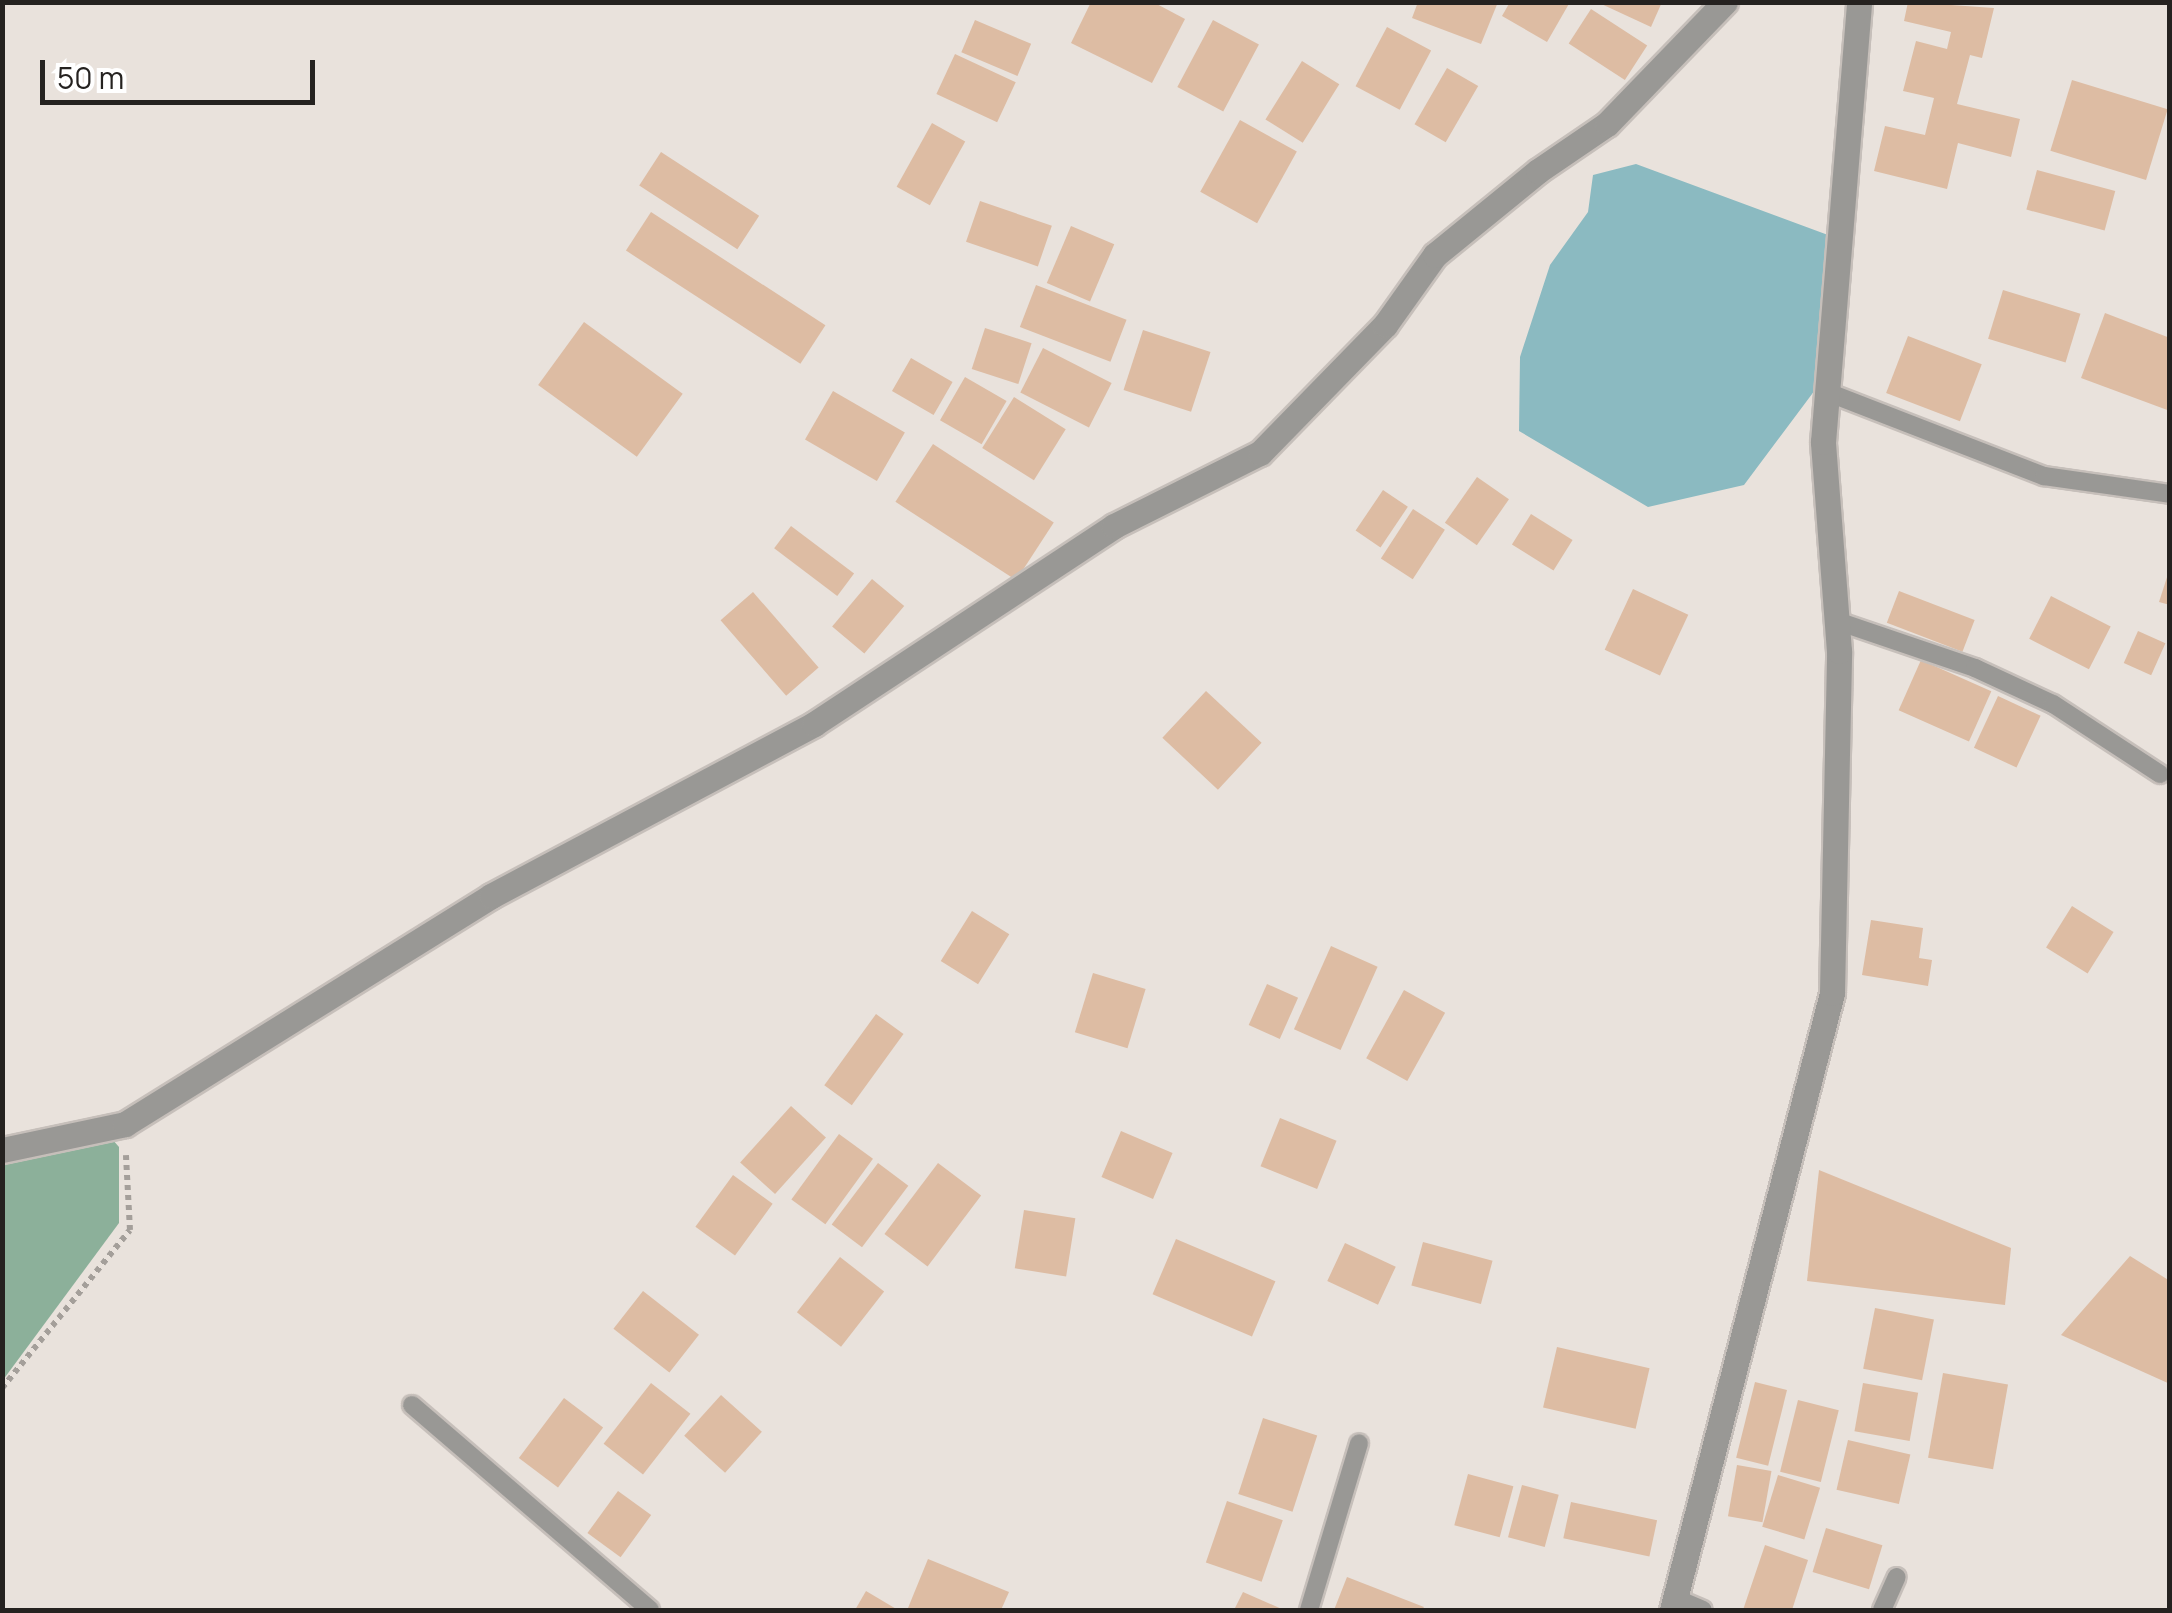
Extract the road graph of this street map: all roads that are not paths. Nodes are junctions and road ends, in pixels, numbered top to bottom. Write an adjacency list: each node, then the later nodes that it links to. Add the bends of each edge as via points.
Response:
1 (1725, 2): 7 (street, via 1608,124 1538,171 1435,256 1385,325 1260,453 1114,526 814,724 490,896 124,1124)
2 (1859, 2): 3 (street)
3 (1827, 392): 4 (lane, via 2044,476); 5 (street, via 1823,442)
4 (2170, 494)
5 (1836, 621): 6 (lane, via 1975,668 2052,704); 11 (street, via 1832,993)
6 (2160, 774)
7 (2, 1150)
8 (412, 1404): 12 (lane)
9 (1359, 1444): 13 (lane)
10 (1897, 1577): 15 (lane)
11 (1674, 1604): 14 (lane)
12 (650, 1610)
13 (1309, 1610)
14 (1703, 1610)
15 (1882, 1610)

